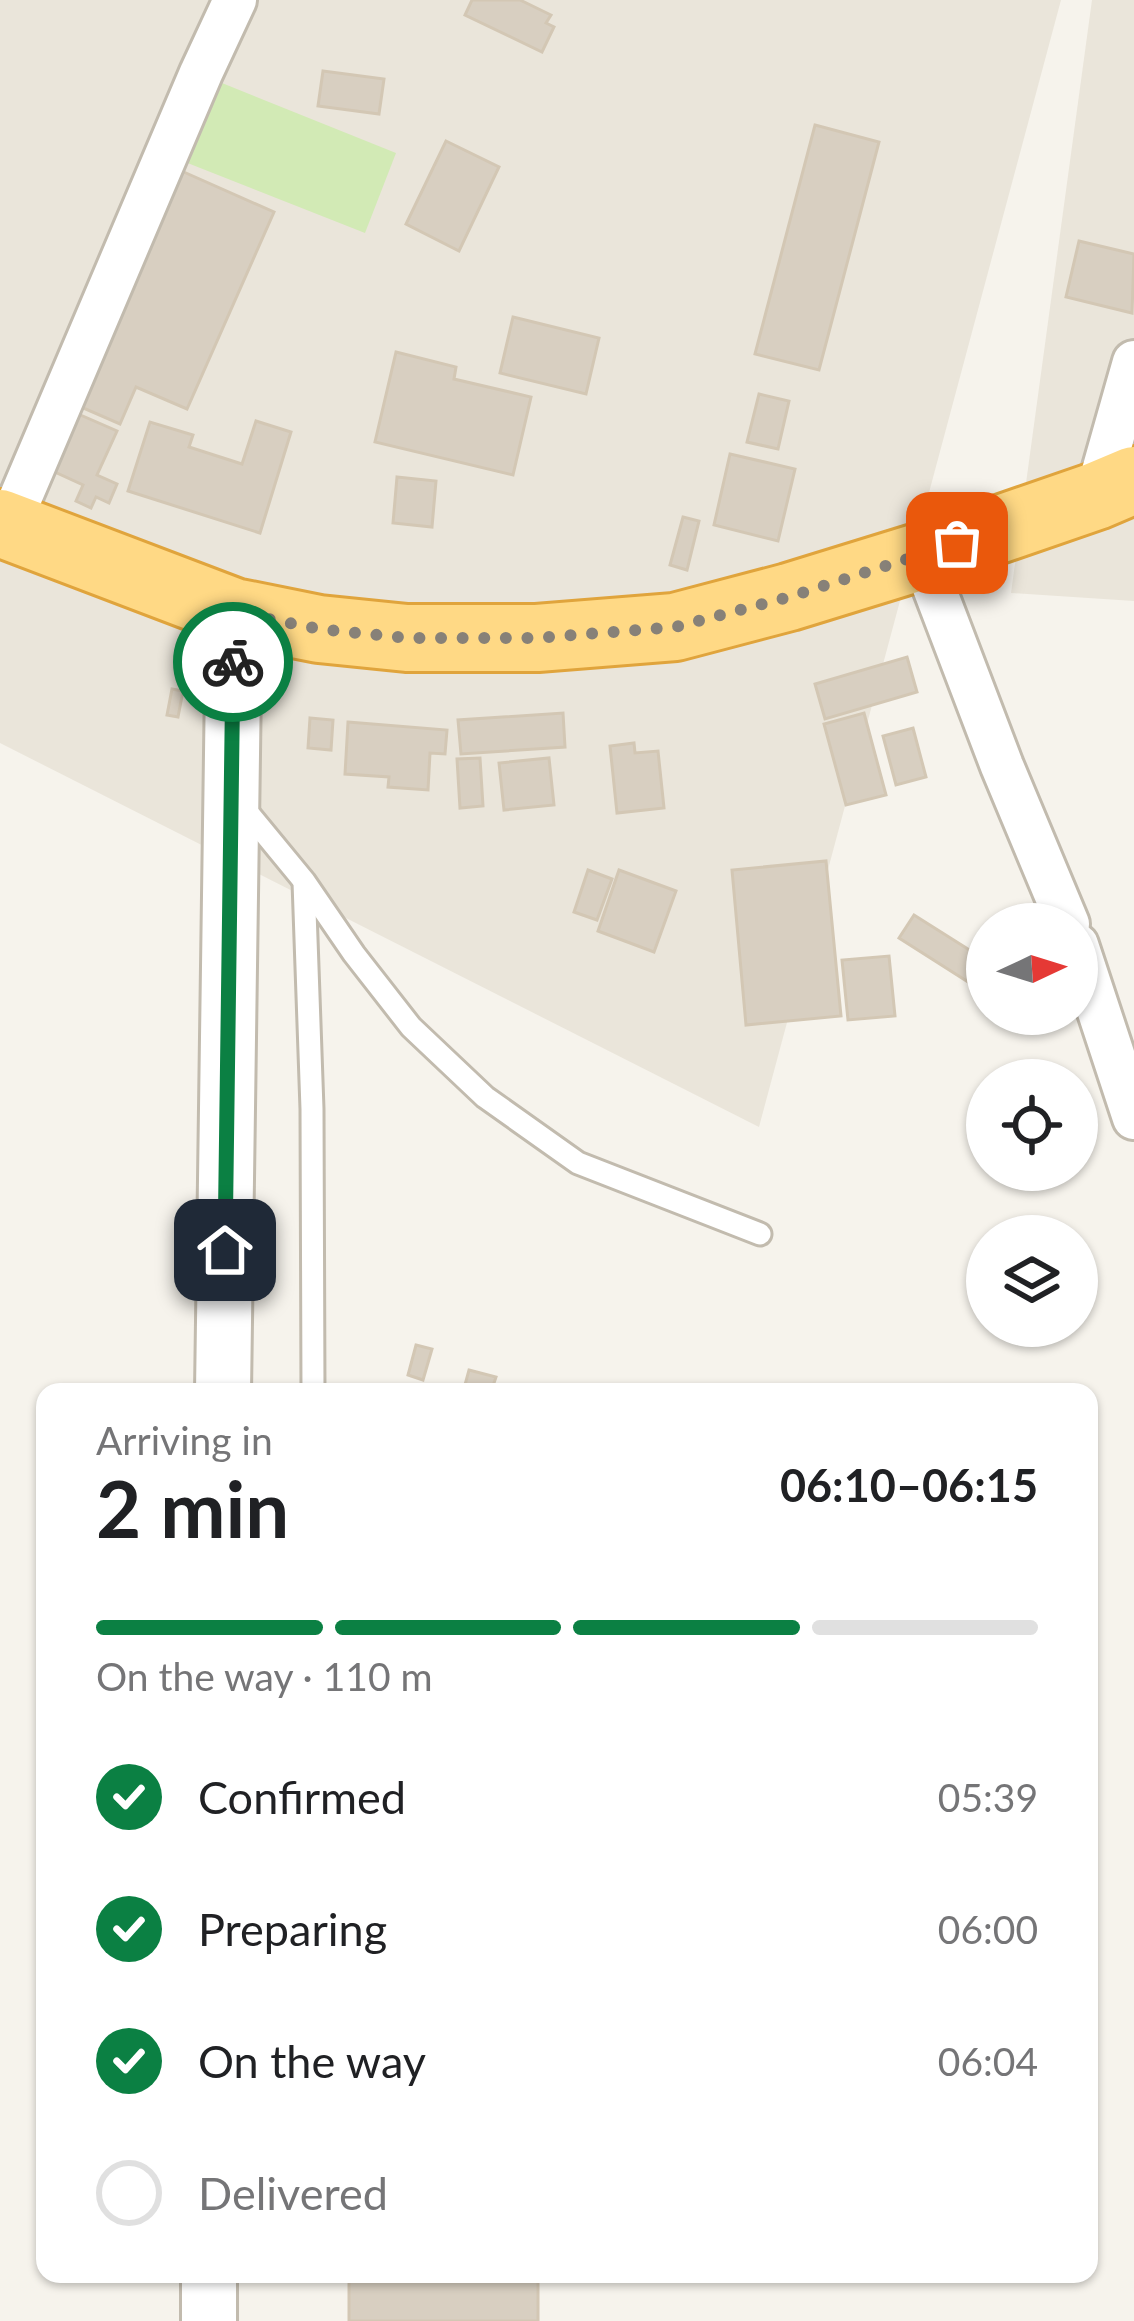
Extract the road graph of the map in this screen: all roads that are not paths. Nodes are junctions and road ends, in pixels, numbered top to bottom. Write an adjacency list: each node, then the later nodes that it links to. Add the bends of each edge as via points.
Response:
1 (236, 0): 4 (street)
2 (1134, 362): 3 (street)
3 (1115, 488): 5 (highway)
4 (4, 525): 6 (highway)
5 (922, 556): 6 (highway, via 675,627 407,638); 9 (street)
6 (234, 612): 7 (street)
7 (231, 793): 8 (lane); 13 (street)
8 (304, 881): 12 (lane, via 411,1027 485,1097 578,1163); 14 (lane)
9 (1059, 903)
10 (1098, 1009): 11 (street)
11 (1134, 1118)
12 (760, 1234)
13 (223, 1383)
14 (314, 1383)
15 (209, 2283): 16 (street)
16 (209, 2321)

